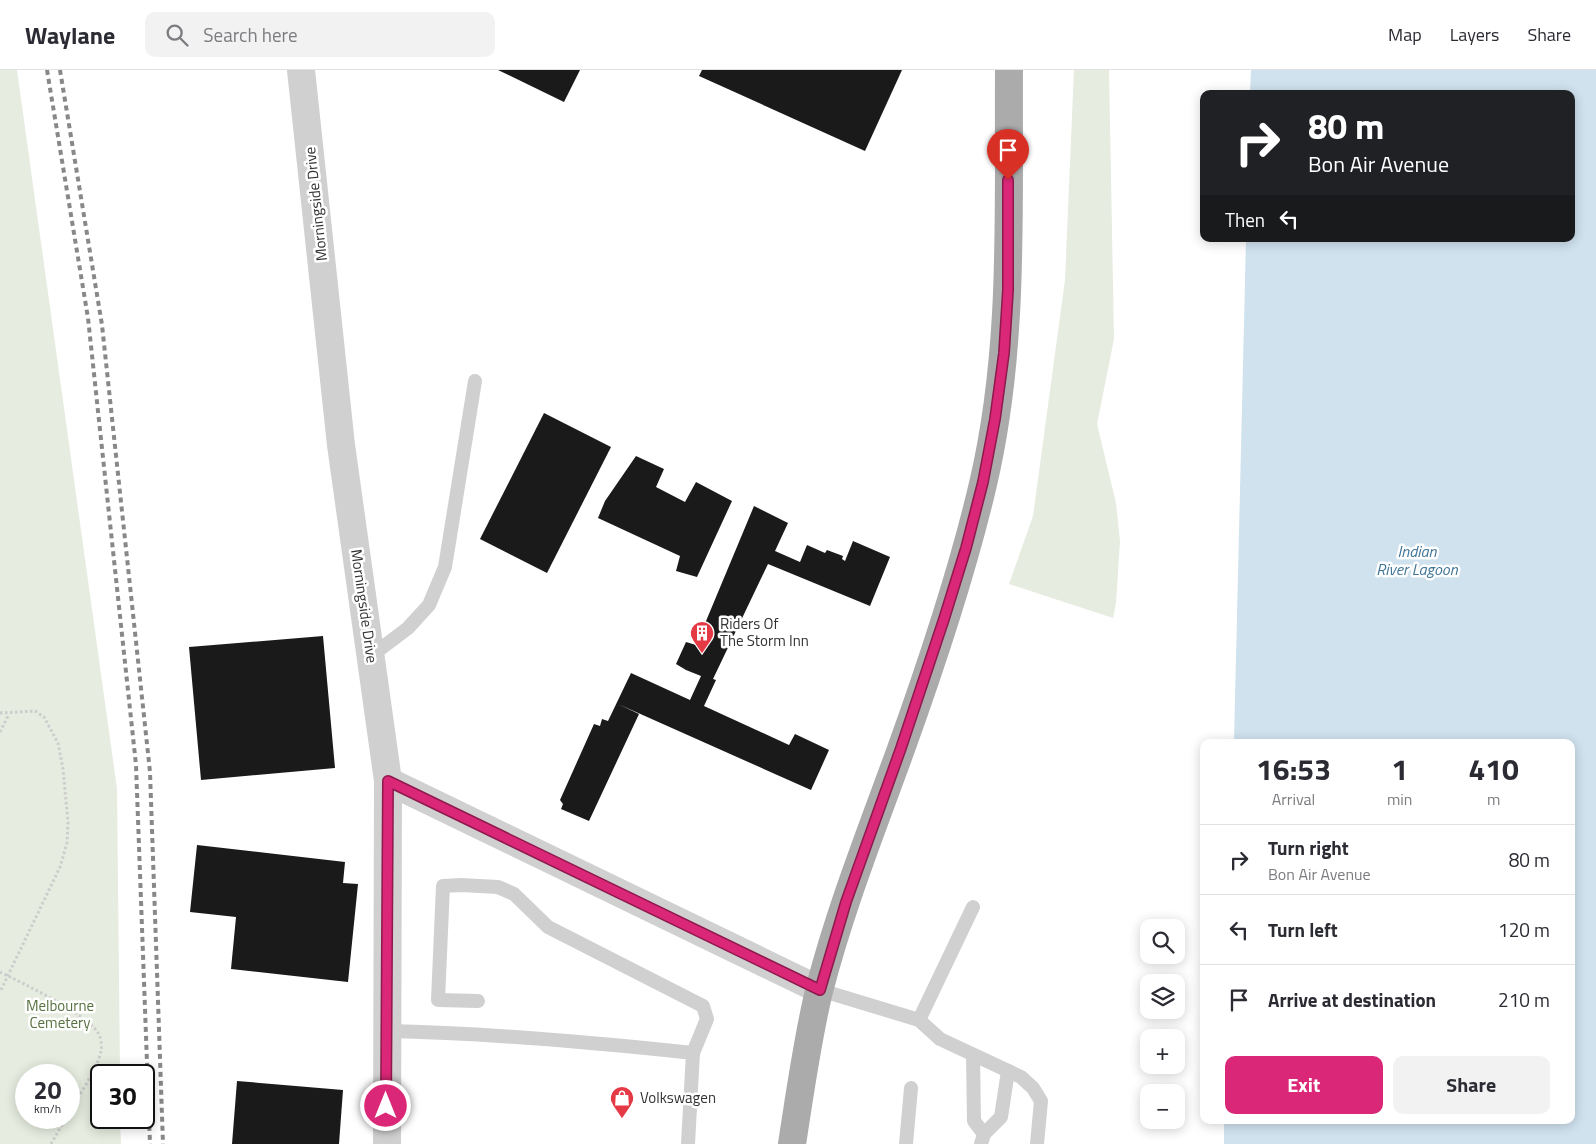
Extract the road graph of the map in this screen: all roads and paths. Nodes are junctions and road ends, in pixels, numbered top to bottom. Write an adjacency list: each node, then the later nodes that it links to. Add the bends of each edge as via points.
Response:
1 (302, 70): 4 (street, Morningside Drive, via 341,445)
2 (1009, 70): 12 (main road, via 1008,299 1000,381 983,482 944,619 846,902)
3 (475, 381): 4 (lane, via 445,567 429,605 408,628)
4 (370, 656): 8 (street, Morningside Drive)
5 (0, 713): 6 (path)
6 (9, 714): 7 (path); 11 (path, via 35,711 44,717 58,743 68,822 67,843 60,867)
7 (0, 732)
8 (388, 781): 12 (street); 16 (street, Morningside Drive)
9 (973, 907): 15 (lane)
10 (0, 972): 11 (path)
11 (7, 976): 13 (path); 21 (path, via 68,1008 99,1034 101,1051)
12 (820, 990): 15 (lane); 27 (main road)
13 (0, 992)
14 (478, 1001): 17 (lane, via 438,1000 443,886 498,887 514,894 548,927 703,1006 706,1019)
15 (919, 1020): 18 (lane, via 940,1039)
16 (386, 1031): 17 (lane, via 608,1044); 25 (street, Morningside Drive)
17 (693, 1053): 26 (lane)
18 (972, 1054): 19 (lane); 23 (lane, via 974,1121)
19 (1008, 1071): 23 (lane, via 1001,1117); 29 (lane, via 1034,1088 1041,1101)
20 (911, 1088): 28 (lane)
21 (80, 1093)
22 (60, 1129): 24 (path)
23 (982, 1139)
24 (51, 1144)
25 (387, 1144)
26 (688, 1144)
27 (792, 1144)
28 (906, 1144)
29 (1037, 1144)

